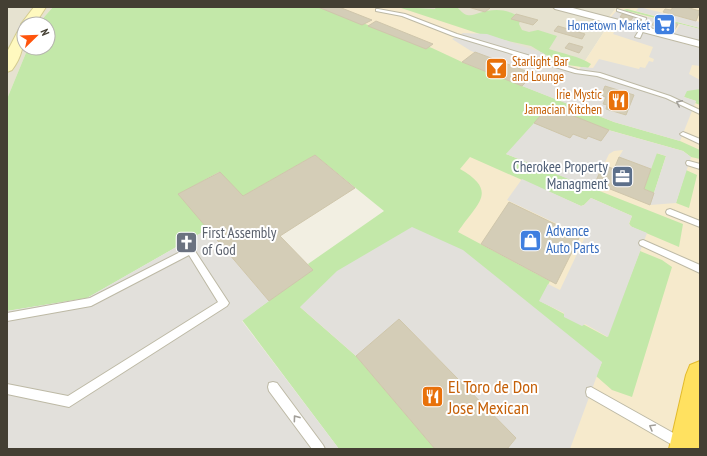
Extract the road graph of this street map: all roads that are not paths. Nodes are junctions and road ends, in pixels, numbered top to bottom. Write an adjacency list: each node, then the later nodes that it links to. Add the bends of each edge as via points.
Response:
1 (40, 7): 5 (main road)
2 (558, 7): 6 (street)
3 (620, 9): 6 (lane); 7 (lane, via 644,19)
4 (378, 10): 11 (lane, one-way to 4, via 659,94 598,74 577,72 455,35 403,14)
5 (34, 16)
6 (611, 21): 7 (street)
7 (640, 33): 8 (street)
8 (700, 44)
9 (16, 48): 10 (main road)
10 (7, 67)
11 (700, 112)
12 (683, 134): 13 (lane)
13 (700, 142)
14 (689, 163): 15 (lane)
15 (700, 167)
16 (670, 212): 17 (lane)
17 (700, 224)
18 (643, 242): 19 (lane)
19 (700, 269)
20 (7, 317): 23 (lane, via 91,302 190,250 224,303 69,402)
21 (700, 374): 25 (highway)
22 (273, 387): 27 (lane, one-way to 22)
23 (7, 389)
24 (591, 392): 26 (lane, one-way to 24)
25 (697, 405): 26 (highway)
26 (686, 448)
27 (319, 449)

